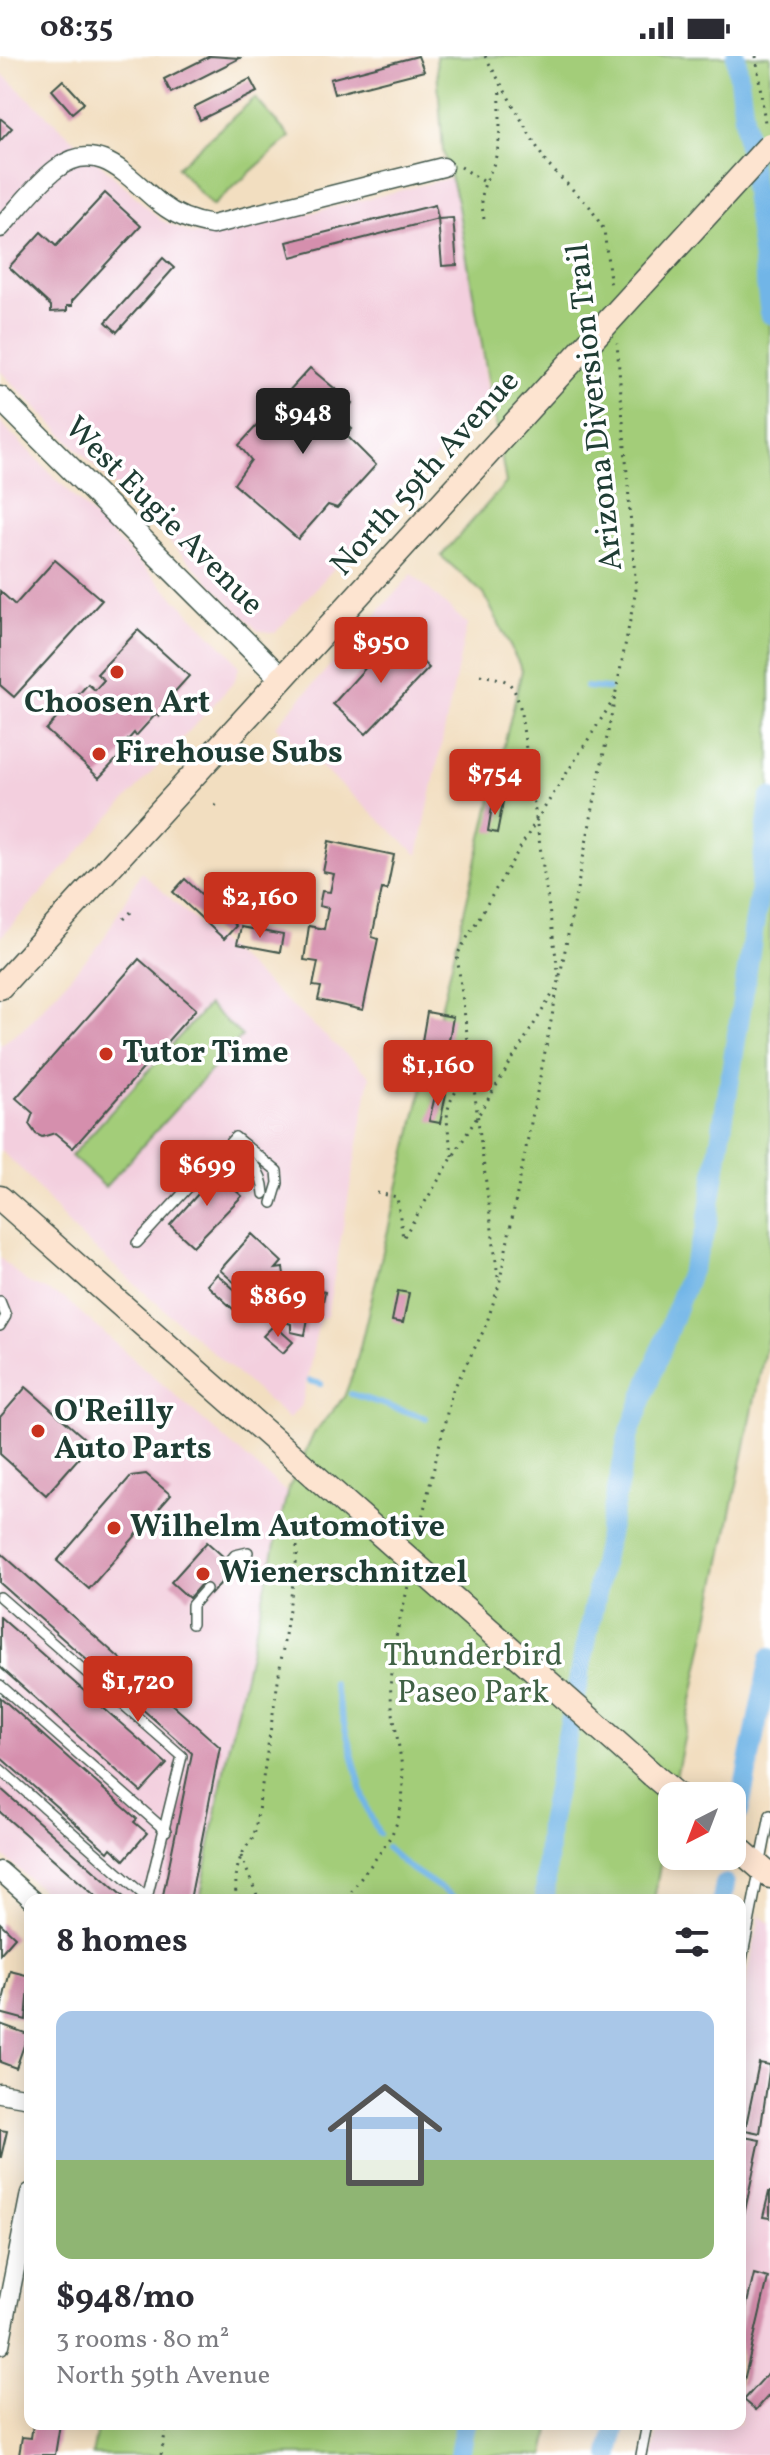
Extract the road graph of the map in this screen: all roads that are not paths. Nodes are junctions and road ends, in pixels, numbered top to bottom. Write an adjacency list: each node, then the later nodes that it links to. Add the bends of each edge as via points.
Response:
1 (768, 138): 5 (main road, North 59th Avenue, bridge)
2 (450, 164): 3 (street, via 212,225 175,213 113,162 95,156 74,159 46,178)
3 (0, 228)
4 (0, 398): 5 (street, West Eugie Avenue)
5 (282, 679): 6 (main road, North 59th Avenue)
6 (0, 987)
7 (224, 1148): 8 (lane, via 255,1166 263,1176); 10 (lane, via 235,1137 241,1139 277,1171); 11 (lane)
8 (264, 1194)
9 (0, 1198): 21 (main road, bridge)
10 (272, 1203)
11 (137, 1243)
12 (0, 1301): 13 (lane, via 6,1316)
13 (0, 1326)
14 (248, 1552): 15 (lane)
15 (229, 1562)
16 (206, 1589): 18 (lane, via 192,1605)
17 (0, 1597): 23 (lane, via 182,1756)
18 (192, 1624)
19 (0, 1685): 23 (lane)
20 (0, 1769): 27 (lane)
21 (662, 1782)
22 (770, 1815): 24 (lane)
23 (166, 1831): 28 (lane)
24 (760, 1868): 29 (lane)
25 (0, 1871): 26 (street)
26 (26, 1894)
27 (142, 1894)
28 (148, 1894)
29 (746, 1939)
30 (0, 2093): 31 (street)
31 (24, 2097)
32 (24, 2223): 33 (street)
33 (0, 2345)
34 (646, 2430): 35 (lane)
35 (641, 2455)

